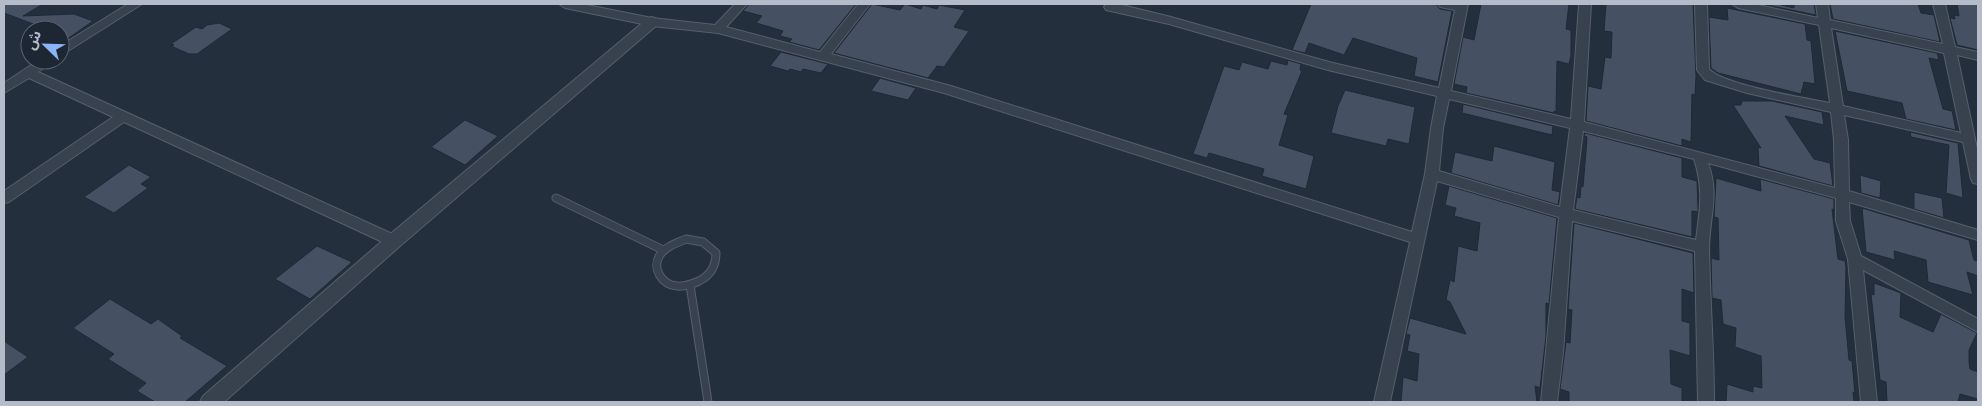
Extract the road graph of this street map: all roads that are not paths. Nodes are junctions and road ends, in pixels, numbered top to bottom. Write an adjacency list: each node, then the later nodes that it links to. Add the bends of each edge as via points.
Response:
1 (136, 4): 17 (street)
2 (565, 4): 13 (street)
3 (741, 4): 16 (street)
4 (864, 4): 19 (street)
5 (1444, 4): 12 (street)
6 (1585, 4): 27 (street)
7 (1701, 4): 25 (street, via 1703,70 1709,77 1747,89)
8 (1738, 4): 15 (street)
9 (1822, 4): 15 (street)
10 (1939, 4): 18 (street)
11 (1107, 5): 24 (street, via 1328,66)
12 (1462, 6): 24 (street)
13 (609, 8): 14 (street)
14 (652, 22): 16 (street); 38 (street)
15 (1825, 24): 18 (street); 25 (street)
16 (718, 30): 19 (street)
17 (70, 46)
18 (1951, 49): 20 (street); 28 (street)
19 (823, 56): 37 (street, via 947,89)
20 (1978, 56)
21 (32, 70): 22 (street)
22 (29, 72): 23 (street); 26 (street)
23 (4, 89)
24 (1445, 94): 27 (street); 30 (street)
25 (1837, 108): 28 (street); 32 (street)
26 (124, 116): 33 (street); 38 (street)
27 (1577, 125): 29 (street); 35 (street)
28 (1968, 139): 31 (street)
29 (1699, 156): 32 (street); 39 (street, via 1707,178 1708,202)
30 (1432, 174): 35 (street); 37 (street)
31 (1978, 179)
32 (1843, 194): 36 (street); 41 (street, via 1843,221)
33 (4, 198)
34 (556, 198): 40 (lane)
35 (1566, 214): 39 (street); 47 (street)
36 (1978, 235)
37 (1417, 239): 46 (street)
38 (394, 241): 44 (street)
39 (1702, 247): 48 (street)
40 (663, 250): 42 (lane, via 656,262 657,275 666,284); 42 (lane, via 686,239 701,240 713,248 715,266 706,278)
41 (1855, 259): 43 (street); 49 (street)
42 (690, 285): 45 (lane)
43 (1978, 326)
44 (210, 402)
45 (708, 402)
46 (1382, 402)
47 (1548, 402)
48 (1706, 402)
49 (1869, 402)

